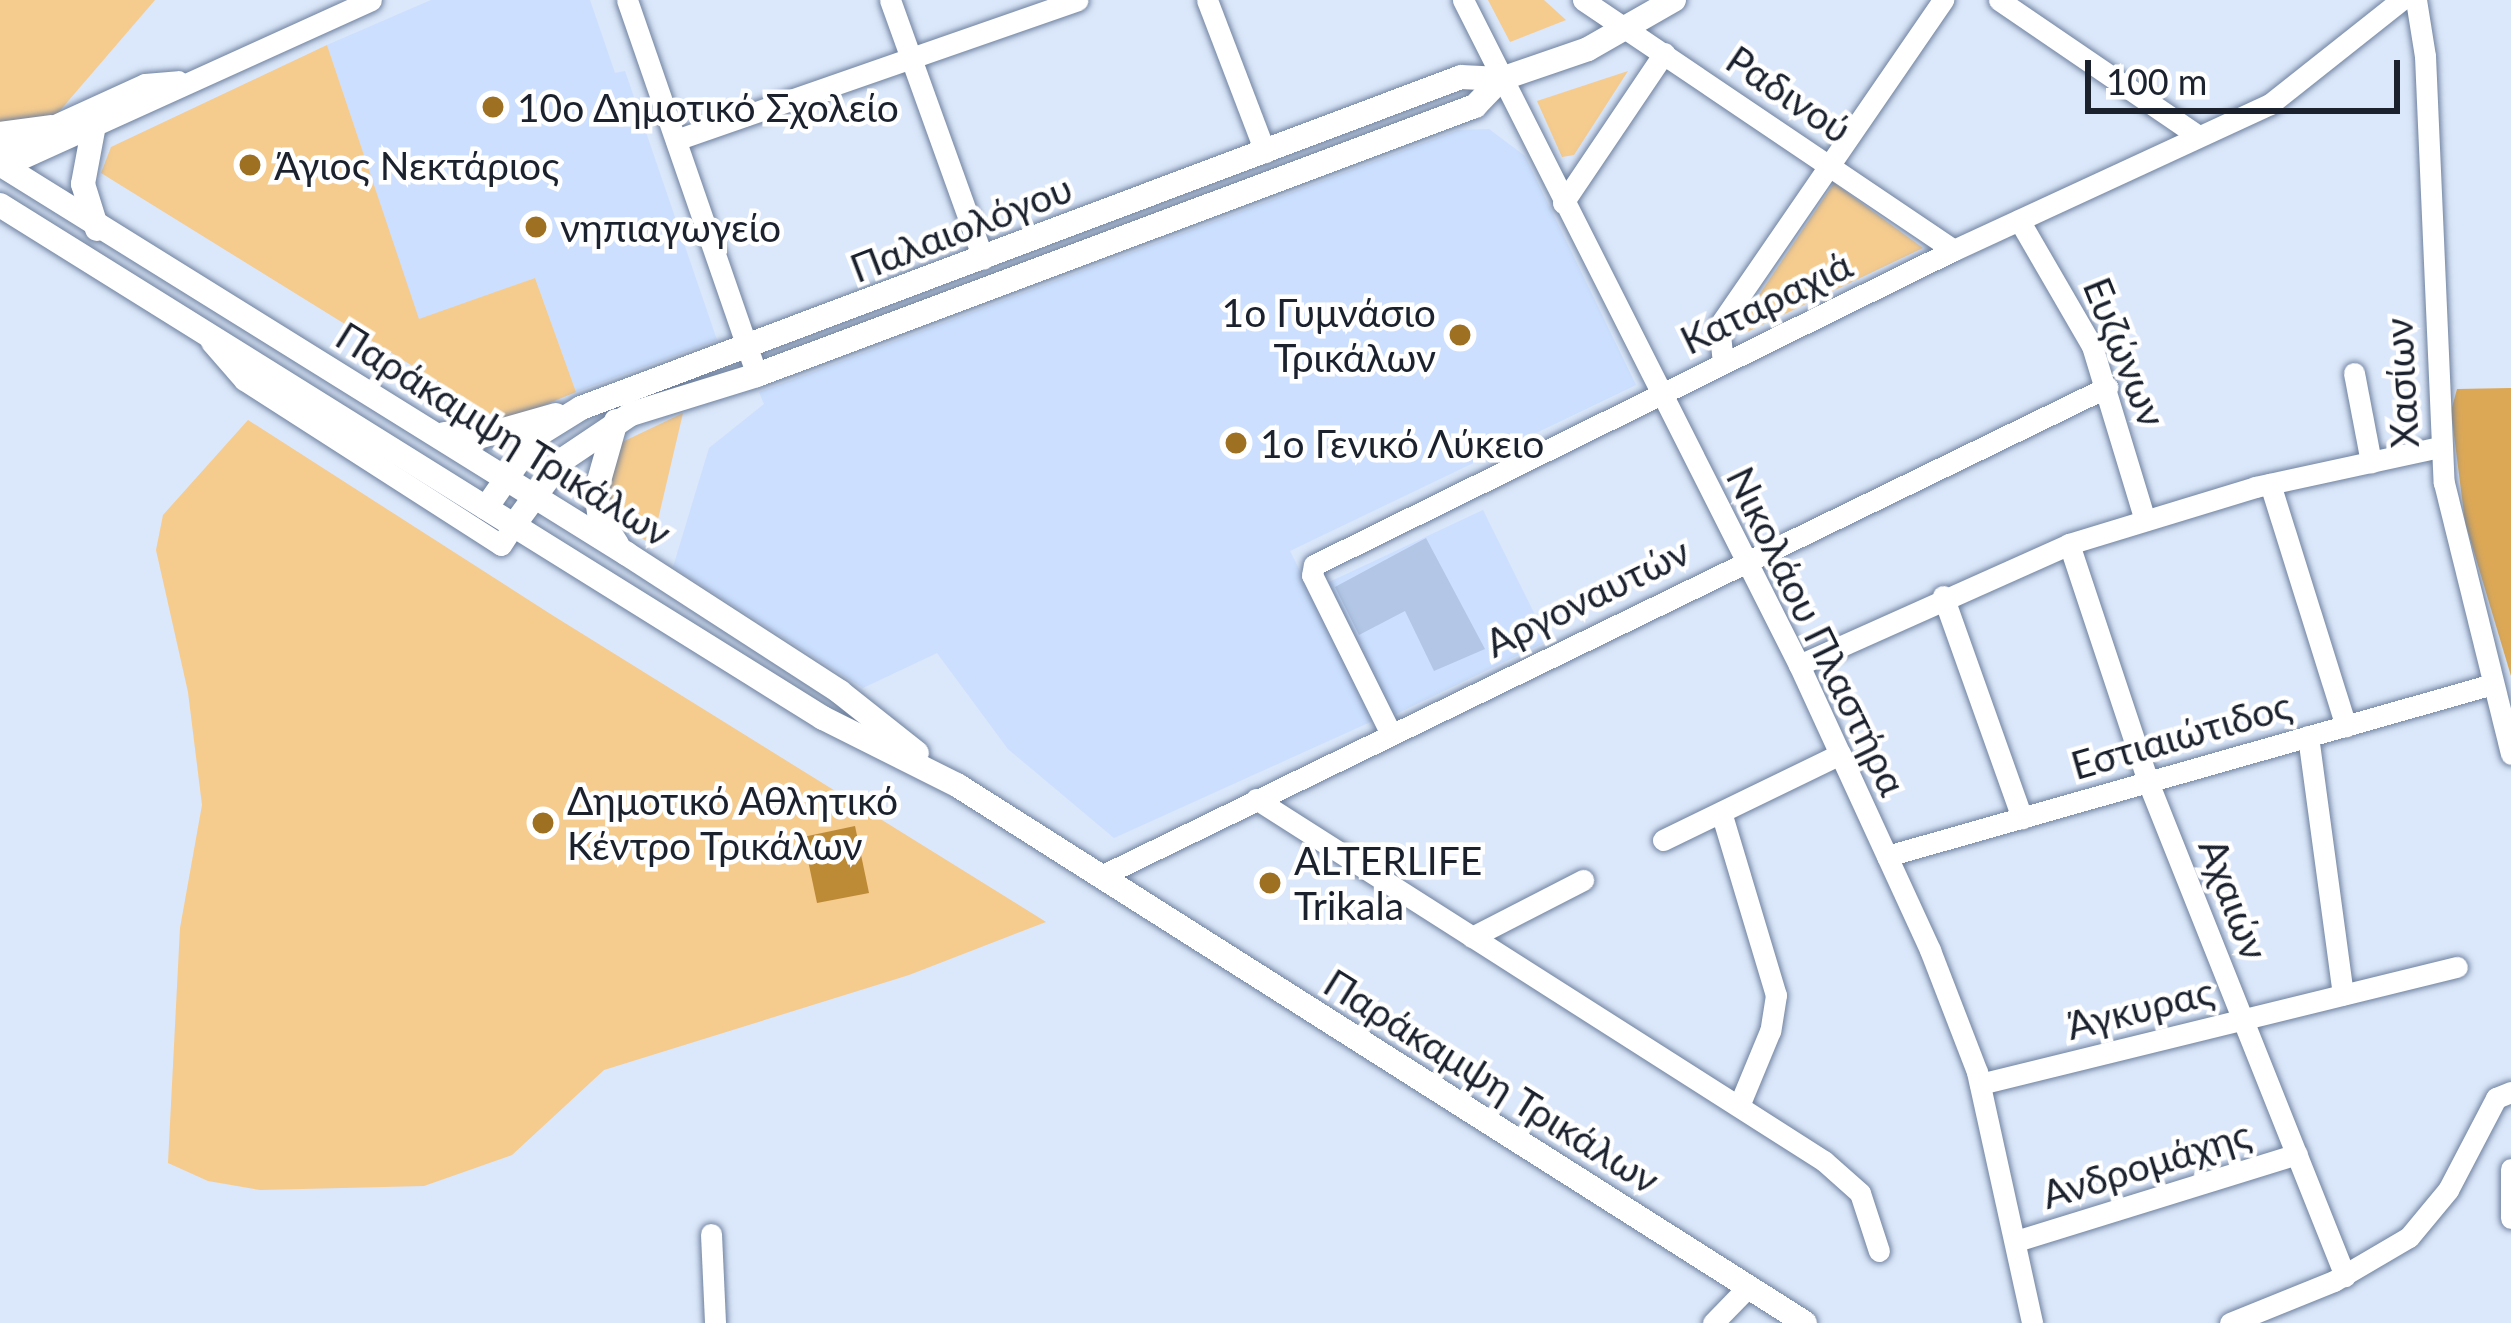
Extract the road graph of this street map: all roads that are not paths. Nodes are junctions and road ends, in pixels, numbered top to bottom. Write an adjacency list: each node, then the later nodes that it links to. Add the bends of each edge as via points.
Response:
1 (371, 0): 17 (street)
2 (627, 0): 22 (street)
3 (890, 0): 15 (street)
4 (1077, 0): 15 (street)
5 (1208, 0): 23 (street)
6 (1463, 0): 16 (street, Νικολάου Πλαστήρα)
7 (1583, 0): 13 (street, Ραδινού)
8 (1674, 0): 13 (main road, Παλαιολόγου)
9 (1943, 0): 25 (street)
10 (1999, 0): 21 (street)
11 (2401, 0): 21 (street, Καταραχιά, via 2303,84)
12 (2416, 0): 41 (street, Χασίων)
13 (1630, 30): 14 (street, Ραδινού); 16 (main road, Παλαιολόγου)
14 (1664, 52): 25 (street, Ραδινού); 26 (street)
15 (911, 58): 22 (street); 31 (street)
16 (1501, 79): 23 (main road, Παλαιολόγου, via 1461,77); 26 (street, Νικολάου Πλαστήρα); 35 (main road, Παλαιολόγου, via 1475,106)
17 (196, 80): 18 (street); 19 (street, via 145,84)
18 (94, 125): 24 (street); 29 (main road, via 83,184)
19 (51, 127): 20 (main road); 24 (street)
20 (0, 134)
21 (2198, 136): 28 (street, Καταραχιά)
22 (676, 140): 32 (street)
23 (1265, 152): 31 (main road, Παλαιολόγου)
24 (1, 162): 29 (main road, Παράκαμψη Τρικάλων)
25 (1830, 164): 30 (street, Ραδινού); 33 (street, via 1717,329)
26 (1563, 203): 37 (street, Νικολάου Πλαστήρα)
27 (0, 205): 46 (main road, Παράκαμψη Τρικάλων)
28 (2019, 220): 30 (street, Καταραχιά); 36 (street, Ευζώνων, via 2082,322)
29 (97, 230): 40 (main road, Παράκαμψη Τρικάλων)
30 (1954, 250): 33 (street, Καταραχιά)
31 (983, 259): 32 (main road, Παλαιολόγου)
32 (747, 348): 35 (street); 38 (main road, Παλαιολόγου)
33 (1723, 363): 37 (street, Καταραχιά)
34 (2354, 374): 42 (street)
35 (757, 375): 39 (main road, Παλαιολόγου)
36 (2107, 387): 47 (street, Ευζώνων); 51 (street, Αργοναυτών)
37 (1658, 396): 51 (street, Νικολάου Πλαστήρα); 56 (street, Καταραχιά, via 1314,566)
38 (581, 408): 40 (main road, via 475,438); 43 (main road, Παλαιολόγου, via 536,436)
39 (616, 421): 45 (main road, Παλαιολόγου, via 561,461); 50 (main road, via 596,498 605,530)
40 (430, 430): 43 (main road, Παράκαμψη Τρικάλων)
41 (2440, 447): 42 (street); 54 (street, Χασίων, via 2454,539)
42 (2371, 463): 44 (street)
43 (506, 477): 45 (main road, Παράκαμψη Τρικάλων); 46 (main road, Παλαιολόγου)
44 (2270, 484): 47 (street); 55 (street)
45 (534, 496): 48 (main road, Παλαιολόγου); 50 (main road, Παράκαμψη Τρικάλων)
46 (480, 518): 48 (main road, Παράκαμψη Τρικάλων)
47 (2145, 520): 49 (street)
48 (514, 525): 61 (main road, Παράκαμψη Τρικάλων, via 824,718)
49 (2069, 544): 52 (street); 60 (street, Αχαιών)
50 (627, 554): 61 (main road, Παράκαμψη Τρικάλων, via 841,692)
51 (1744, 560): 53 (street, Νικολάου Πλαστήρα); 56 (street, Αργοναυτών)
52 (1943, 596): 53 (street); 64 (street)
53 (1799, 665): 58 (street, Νικολάου Πλαστήρα)
54 (2494, 684): 55 (street, Εστιαιώτιδος); 59 (street, Χασίων)
55 (2346, 726): 57 (street, Εστιαιώτιδος)
56 (1390, 732): 62 (street, Αργοναυτών)
57 (2308, 736): 60 (street, Εστιαιώτιδος); 71 (street)
58 (1840, 754): 63 (street); 66 (street, Νικολάου Πλαστήρα)
59 (2511, 754)
60 (2148, 782): 64 (street, Εστιαιώτιδος); 72 (street, Αχαιών)
61 (957, 785): 67 (main road, Παράκαμψη Τρικάλων)
62 (1256, 799): 67 (street, Αργοναυτών); 69 (street)
63 (1721, 812): 65 (street); 75 (street, via 1776,995 1771,1031)
64 (2022, 818): 66 (street, Εστιαιώτιδος)
65 (1663, 840)
66 (1887, 856): 73 (street, Νικολάου Πλαστήρα)
67 (1101, 876): 83 (main road, Παράκαμψη Τρικάλων)
68 (1583, 880): 69 (street)
69 (1472, 937): 75 (street)
70 (2457, 967): 71 (street, Άγκυρας)
71 (2343, 995): 72 (street, Άγκυρας)
72 (2242, 1020): 73 (street, Άγκυρας); 76 (street, Αχαιών)
73 (1980, 1084): 80 (street, Νικολάου Πλαστήρα)
74 (2511, 1092): 82 (street, via 2491,1105 2428,1219)
75 (1739, 1106): 81 (street, via 1856,1187)
76 (2297, 1154): 80 (street, Ανδρομάχης); 82 (street, Αχαιών)
77 (2511, 1169): 78 (street)
78 (2511, 1218)
79 (711, 1234): 84 (street)
80 (2016, 1241): 87 (street, Νικολάου Πλαστήρα)
81 (1880, 1251)
82 (2345, 1276): 88 (street)
83 (1748, 1287): 85 (street); 86 (main road, Παράκαμψη Τρικάλων)
84 (715, 1323)
85 (1713, 1323)
86 (1805, 1323)
87 (2032, 1323)
88 (2230, 1323)

